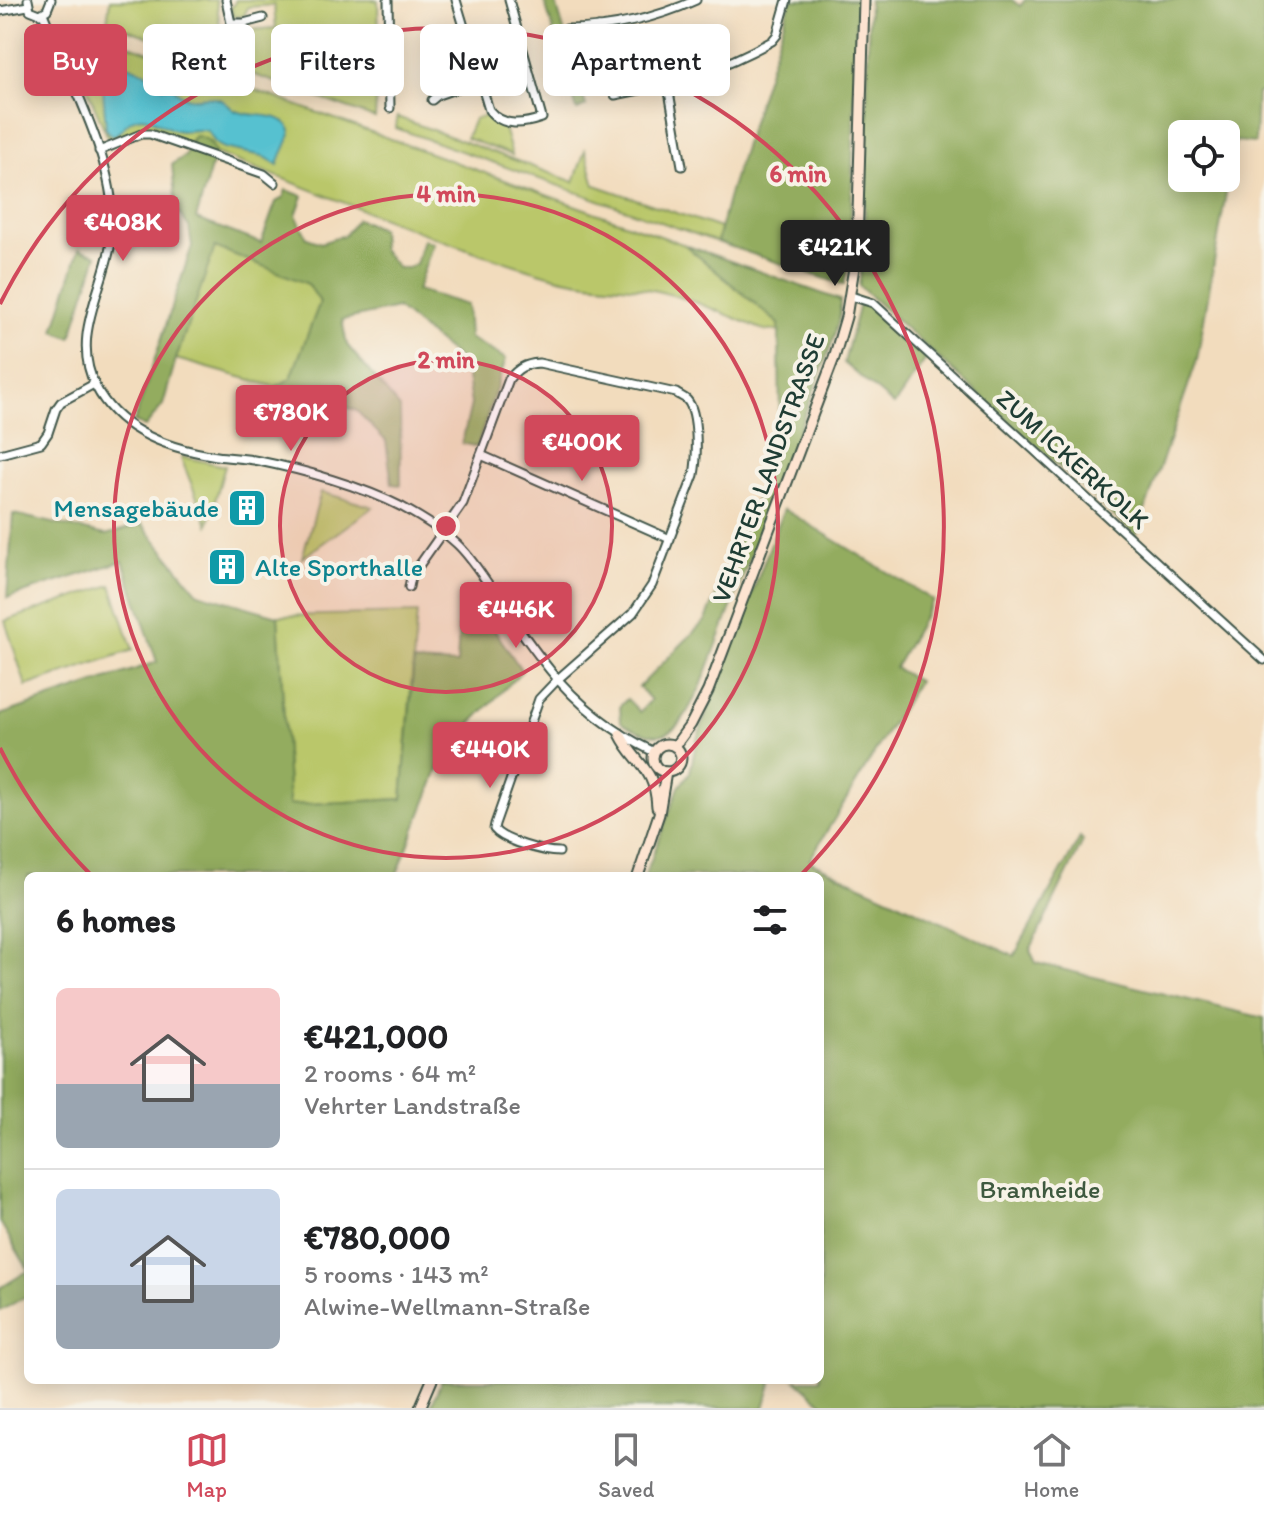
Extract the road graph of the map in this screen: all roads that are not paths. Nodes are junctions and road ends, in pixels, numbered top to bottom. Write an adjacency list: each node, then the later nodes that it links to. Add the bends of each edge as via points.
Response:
1 (51, 0): 11 (street)
2 (226, 0): 12 (street, via 231,23)
3 (388, 0): 22 (street)
4 (456, 0): 13 (street)
5 (509, 0): 14 (street)
6 (696, 0): 15 (street)
7 (787, 0): 16 (street, via 772,41)
8 (864, 0): 26 (main road, VEHRTER LANDSTRASSE)
9 (28, 3): 10 (street); 11 (street, via 33,12)
10 (0, 11)
11 (43, 13): 23 (street)
12 (263, 18)
13 (464, 24)
14 (516, 24)
15 (612, 24)
16 (730, 62)
17 (527, 64): 19 (street, via 542,118 518,124 494,116)
18 (437, 96): 21 (street)
19 (485, 96)
20 (670, 96): 24 (street)
21 (432, 100)
22 (390, 108)
23 (99, 151): 25 (street, via 150,134 264,174); 27 (street, via 114,213 108,258 87,327)
24 (682, 166)
25 (275, 183)
26 (851, 296): 33 (street, ZUM ICKERKOLK, via 873,303); 36 (main road, VEHRTER LANDSTRASSE, via 839,342 716,673)
27 (94, 384): 28 (street, via 61,402 41,443); 30 (street, via 115,415 144,435 354,488 398,505)
28 (0, 454)
29 (481, 455): 30 (street, via 463,503); 31 (street); 31 (street, via 509,379 526,364 676,393 694,412 696,461)
30 (443, 532): 32 (street); 34 (street, via 474,563)
31 (670, 539): 34 (street, via 652,585 633,613)
32 (409, 587)
33 (1264, 660)
34 (558, 679): 35 (street); 40 (street, via 539,699 494,829)
35 (620, 734): 37 (street); 39 (main road, via 654,782)
36 (675, 746): 37 (main road, via 662,744); 38 (main road, via 679,765)
37 (654, 752): 38 (main road, via 654,763)
38 (666, 772): 39 (main road)
39 (659, 814): 41 (main road)
40 (559, 852)
41 (639, 872)
42 (430, 1384): 43 (main road)
43 (420, 1408)

